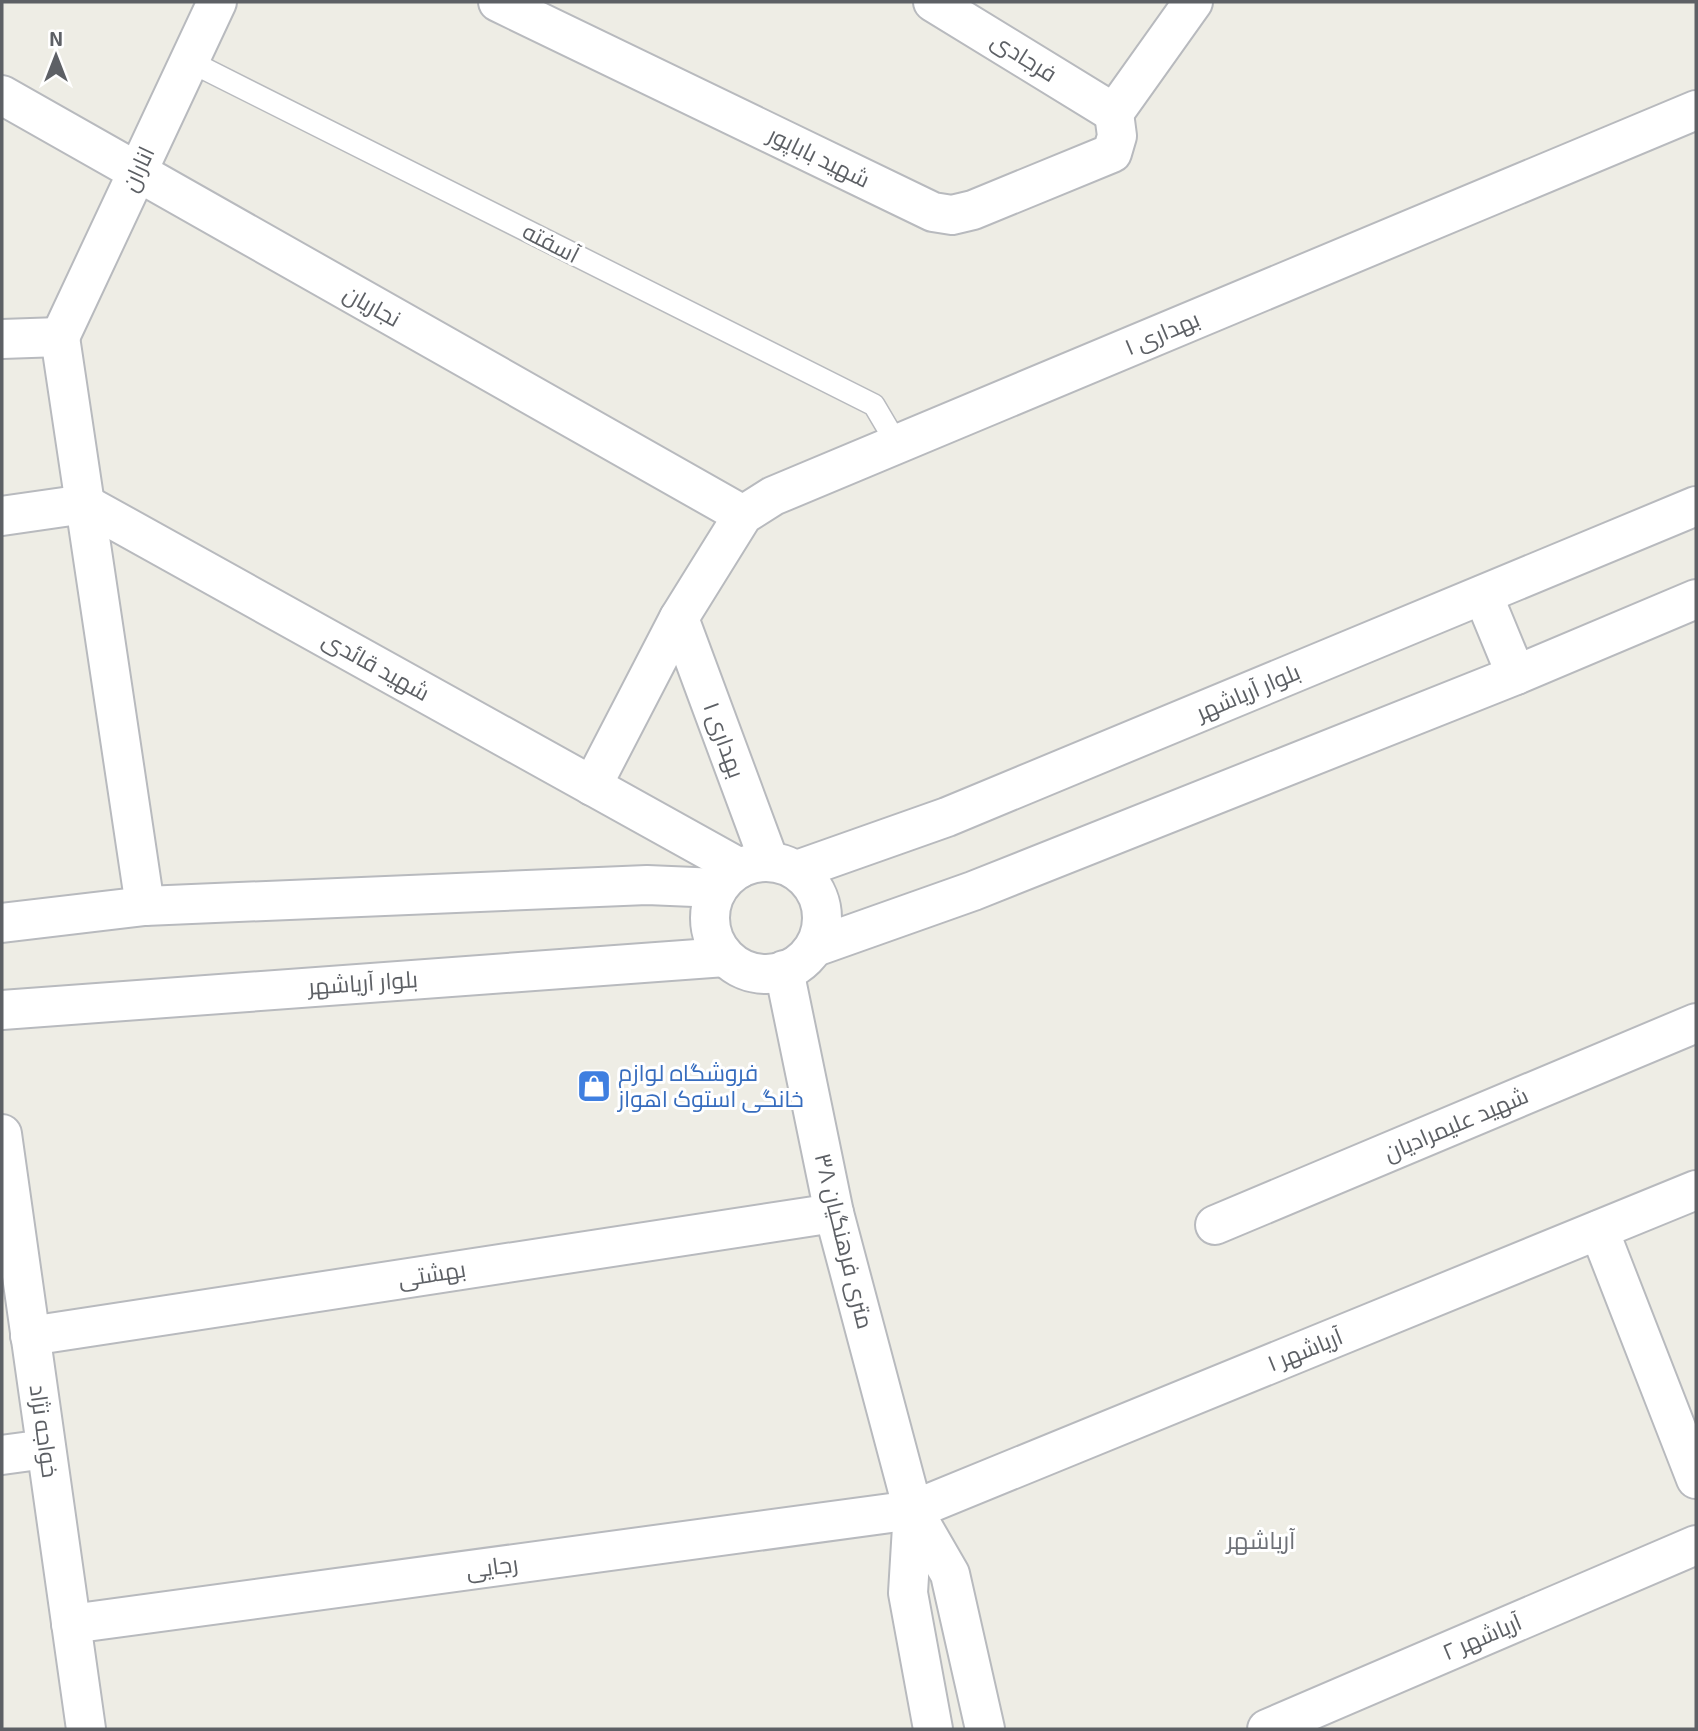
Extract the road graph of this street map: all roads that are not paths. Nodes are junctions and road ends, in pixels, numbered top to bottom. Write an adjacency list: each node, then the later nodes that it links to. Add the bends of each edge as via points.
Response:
1 (217, 2): 5 (street, اناران)
2 (498, 2): 8 (street, شهید باباپور, via 933,212 952,215 973,210 1112,153 1117,136)
3 (933, 2): 8 (street, فرجادی)
4 (1193, 2): 8 (street)
5 (189, 61): 9 (street, اناران); 12 (lane, آسفته, via 874,405)
6 (2, 95): 9 (street, نجاریان)
7 (1696, 110): 12 (street, بهداری ۱)
8 (1114, 113)
9 (137, 173): 10 (street, اناران); 15 (street, نجاریان)
10 (60, 337): 11 (street); 13 (street)
11 (2, 339)
12 (897, 444): 15 (street, بهداری ۱, via 773,496)
13 (85, 504): 16 (street); 21 (street, شهید قائدی); 23 (street)
14 (1696, 506): 17 (street, بلوار آریاشهر)
15 (743, 515): 19 (street, بهداری ۱)
16 (2, 516)
17 (1483, 595): 20 (street); 22 (street, بلوار آریاشهر, via 947,817)
18 (1696, 599): 20 (street)
19 (679, 618): 21 (street, بهداری ۱); 22 (street, بهداری ۱)
20 (1516, 675): 25 (street, via 972,891)
21 (592, 786): 22 (street, شهید قائدی)
22 (756, 872): 23 (street, بلوار آریاشهر, via 647,885); 25 (street, via 817,891 824,919); 26 (street, via 710,911 713,935)
23 (145, 906): 24 (street, بلوار آریاشهر)
24 (2, 923)
25 (815, 947): 27 (street, via 797,966)
26 (725, 957): 27 (street, via 747,971 773,974); 28 (street, بلوار آریاشهر)
27 (784, 970): 32 (street, ۳۸ متری فرهنگیان)
28 (2, 1010)
29 (1696, 1023): 33 (street, شهید علیمرادیان)
30 (2, 1133): 35 (street, خواجه نژاد)
31 (1696, 1190): 34 (street, آریاشهر ۱)
32 (834, 1213): 35 (street, بهشتی); 39 (street, ۳۸ متری فرهنگیان)
33 (1215, 1225)
34 (1599, 1230): 38 (street); 39 (street, آریاشهر ۱)
35 (30, 1336): 36 (street, خواجه نژاد)
36 (46, 1449): 37 (street); 41 (street, خواجه نژاد)
37 (2, 1455)
38 (1696, 1479)
39 (914, 1510): 41 (street, رجایی); 43 (street, via 908,1593); 44 (street, via 950,1574)
40 (1696, 1545): 45 (street, آریاشهر ۲)
41 (71, 1624): 42 (street, خواجه نژاد)
42 (86, 1729)
43 (933, 1729)
44 (985, 1729)
45 (1267, 1729)

